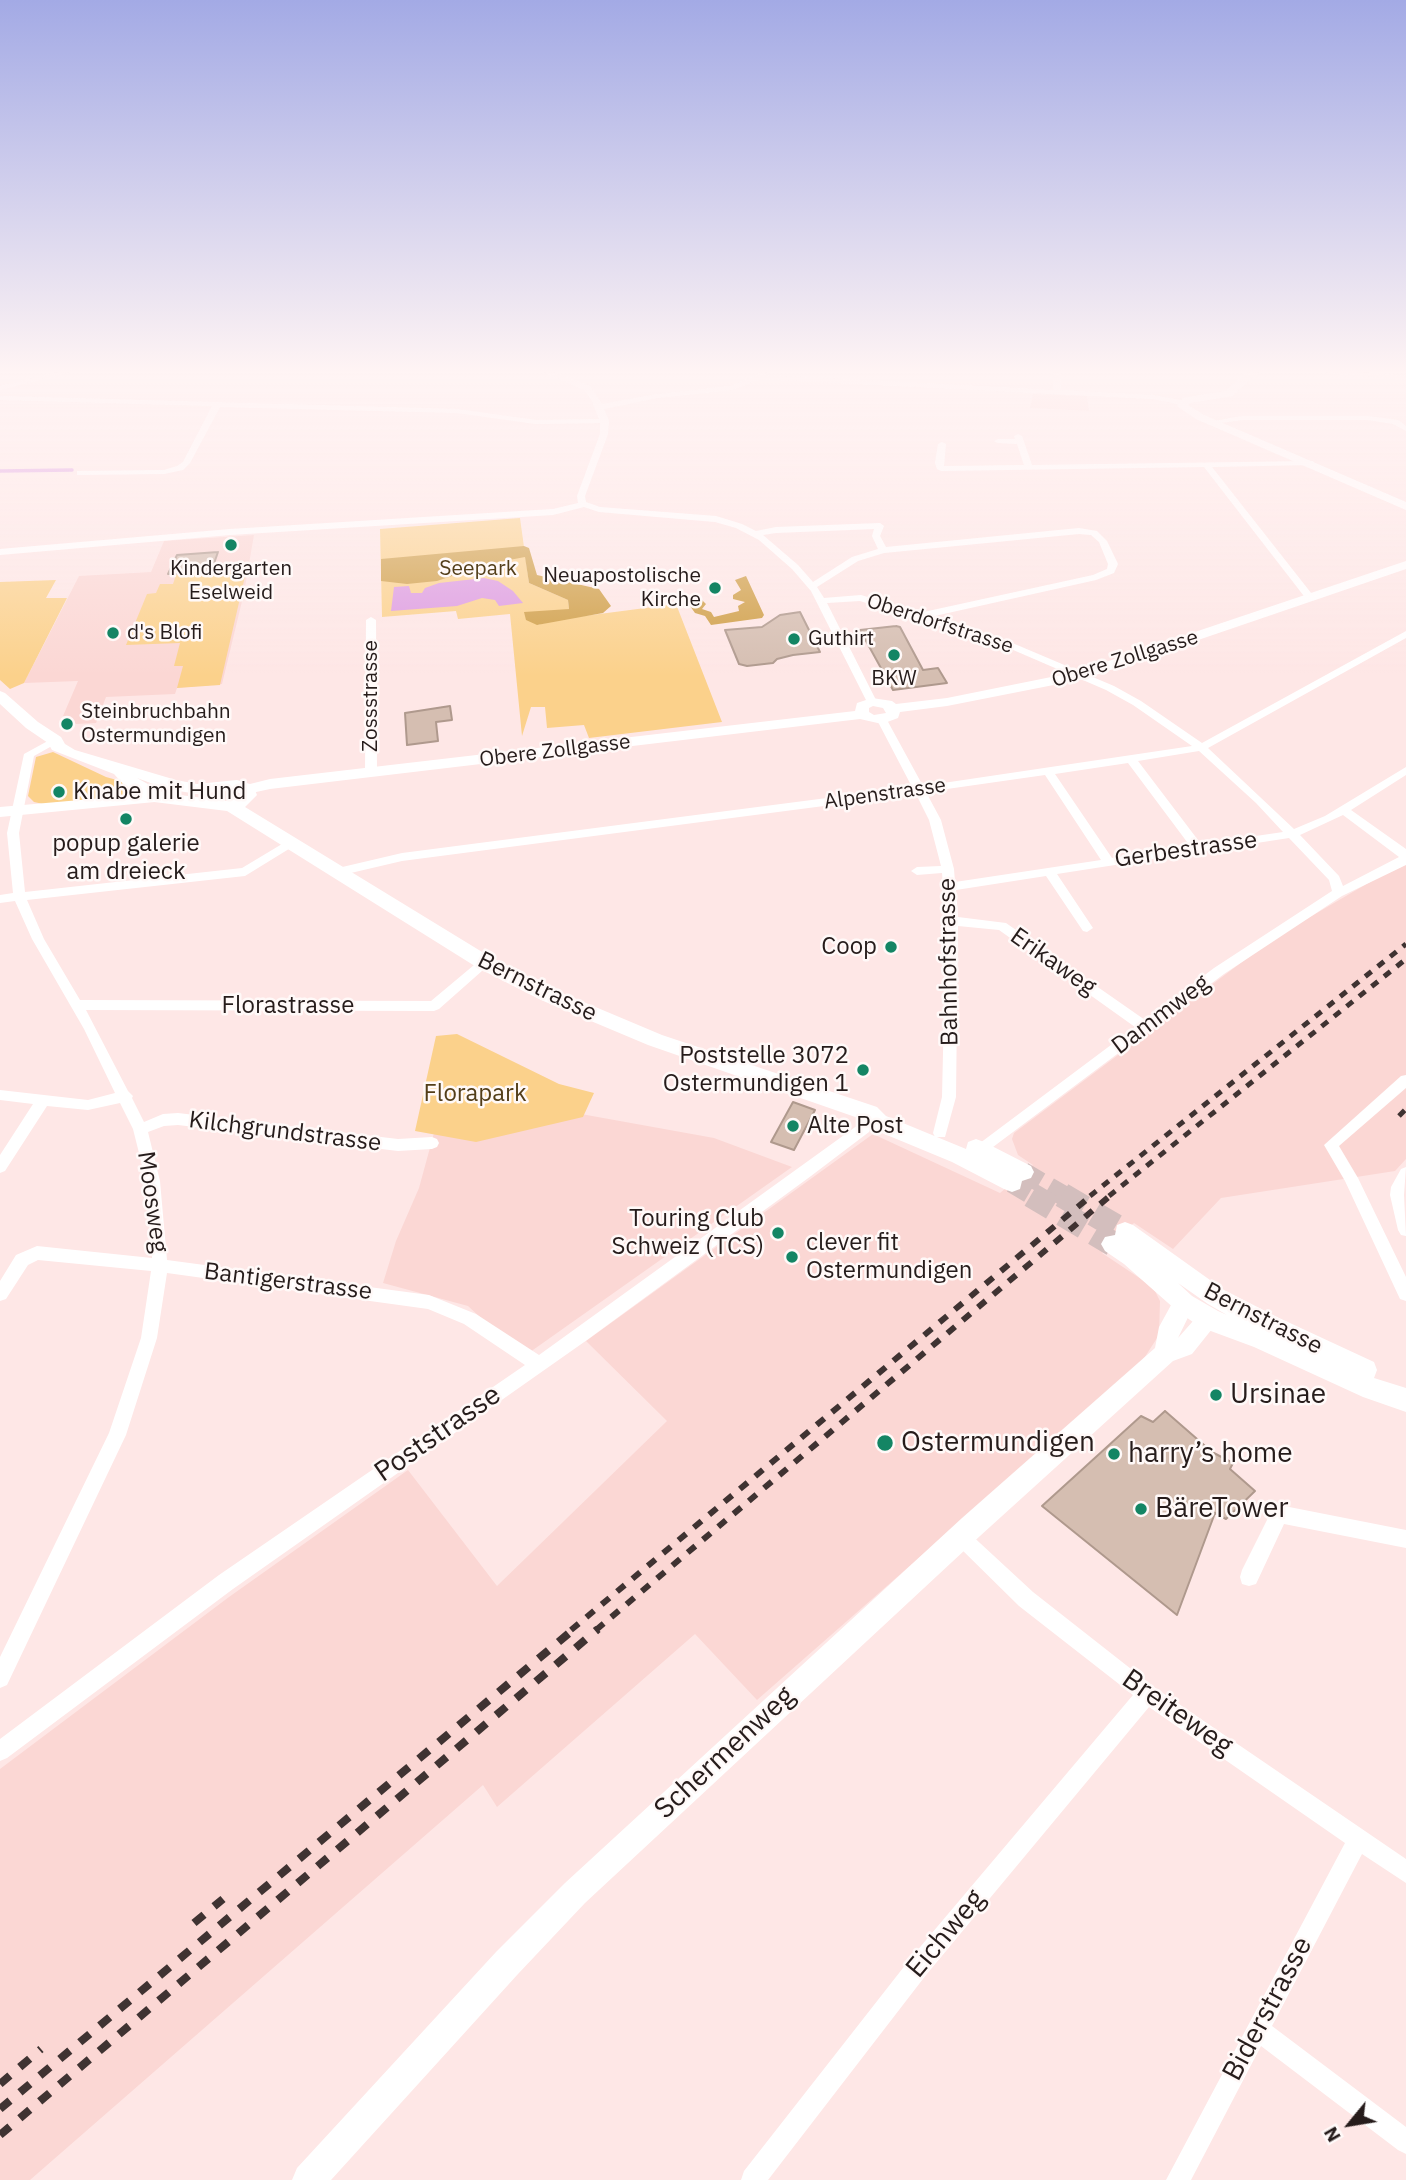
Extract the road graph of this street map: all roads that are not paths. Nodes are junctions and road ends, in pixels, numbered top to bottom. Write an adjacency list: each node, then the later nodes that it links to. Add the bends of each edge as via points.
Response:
1 (80, 473): 2 (street)
2 (102, 473)
3 (590, 473): 6 (street, via 580,498)
4 (1212, 473): 13 (street)
5 (1332, 473): 7 (street)
6 (584, 505): 8 (street, via 703,517); 10 (street, via 561,511)
7 (1406, 506)
8 (756, 534): 9 (street, via 880,526 876,536); 12 (street)
9 (883, 550): 12 (street, via 855,559); 15 (street, via 1079,531 1094,533 1103,541 1112,564 1111,571 1096,577)
10 (0, 552)
11 (1406, 565): 13 (street, Obere Zollgasse)
12 (812, 586): 14 (street)
13 (1310, 598): 18 (street, Obere Zollgasse)
14 (821, 601): 15 (street, Oberdorfstrasse, via 855,597); 20 (street)
15 (918, 616): 18 (street, Oberdorfstrasse, via 1031,654)
16 (371, 620): 29 (street, Zossstrasse)
17 (1406, 634): 24 (street, Alpenstrasse)
18 (1079, 676): 21 (street, Obere Zollgasse); 24 (street, Oberdorfstrasse, via 1137,703)
19 (0, 696): 23 (main road, Bernstrasse)
20 (867, 708): 21 (street, via 887,704); 22 (street, via 871,719); 29 (street, Obere Zollgasse)
21 (894, 709): 22 (street, via 893,715)
22 (882, 720): 32 (street, Bahnhofstrasse)
23 (55, 740): 27 (main road, Bernstrasse, via 71,754); 35 (street, Moosweg, via 29,754)
24 (1201, 747): 25 (street, Alpenstrasse); 38 (street, Oberdorfstrasse)
25 (1131, 760): 28 (street, Alpenstrasse); 40 (street)
26 (1406, 770): 36 (street, Gerbestrasse)
27 (120, 771): 30 (main road, Bernstrasse); 33 (main road, Bernstrasse)
28 (1048, 771): 32 (street, Alpenstrasse); 41 (street)
29 (371, 772): 31 (street, Obere Zollgasse)
30 (173, 785): 33 (main road, Bernstrasse, via 159,787); 34 (main road, Bernstrasse)
31 (247, 789): 34 (main road, via 247,799)
32 (919, 790): 42 (street, Bahnhofstrasse, via 937,827); 45 (street, Alpenstrasse, via 402,857)
33 (155, 794): 34 (main road, Bernstrasse); 35 (street)
34 (224, 799): 39 (main road, Bernstrasse)
35 (18, 810): 37 (street); 48 (street, Moosweg, via 13,833)
36 (1344, 810): 38 (street, Gerbestrasse); 47 (street, Dammweg, via 1405,857)
37 (0, 812)
38 (1293, 834): 40 (street, Gerbestrasse); 47 (street, Oberdorfstrasse)
39 (291, 844): 45 (main road, Bernstrasse); 48 (street, via 245,872)
40 (1198, 848): 41 (street, Gerbestrasse)
41 (1108, 861): 43 (street, Gerbestrasse)
42 (948, 869): 44 (street); 46 (street, Bahnhofstrasse)
43 (1049, 870): 46 (street, Gerbestrasse); 51 (street)
44 (917, 871)
45 (338, 872): 52 (main road, Bernstrasse)
46 (950, 887): 50 (street, Bahnhofstrasse)
47 (1337, 888): 54 (street, Dammweg)
48 (20, 898): 49 (street); 53 (street, Moosweg)
49 (0, 899)
50 (952, 921): 54 (street, Erikaweg, via 1002,926); 61 (street, Bahnhofstrasse, via 949,1097)
51 (1087, 928)
52 (485, 963): 53 (street, Florastrasse, via 434,1006); 59 (main road, Bernstrasse, via 614,1024)
53 (76, 1005): 57 (street, Moosweg)
54 (1145, 1027): 63 (street, Dammweg)
55 (1406, 1080): 71 (street, via 1331,1145)
56 (0, 1095): 58 (street)
57 (125, 1096): 58 (street, via 88,1105); 60 (street, Moosweg)
58 (43, 1100): 64 (street)
59 (869, 1113): 61 (main road, Bernstrasse, via 878,1122); 74 (street, Poststrasse, via 864,1128)
60 (140, 1129): 62 (street, Kilchgrundstrasse, via 178,1119 398,1145); 68 (street, Moosweg, via 153,1181)
61 (939, 1140): 63 (main road, Bernstrasse); 63 (main road, Bernstrasse, via 1017,1178)
62 (432, 1143)
63 (981, 1150)
64 (0, 1167)
65 (1406, 1173): 66 (street, via 1397,1195)
66 (1406, 1230)
67 (1119, 1238): 70 (main road, Bernstrasse, via 1132,1257)
68 (160, 1266): 69 (street, Bantigerstrasse, via 37,1253 19,1263); 74 (street, Bantigerstrasse, via 429,1302 470,1319); 79 (street, Moosweg, via 149,1338 117,1435)
69 (0, 1294)
70 (1190, 1294): 72 (main road, Bernstrasse); 73 (street, via 1167,1334)
71 (1406, 1294)
72 (1220, 1311): 73 (street, Schermenweg, via 1184,1347); 75 (main road, Bernstrasse, via 1263,1339 1372,1389)
73 (1167, 1353): 76 (street, Schermenweg)
74 (538, 1364): 81 (street, Poststrasse, via 226,1582)
75 (1405, 1399)
76 (961, 1537): 80 (street, Breiteweg, via 1035,1606); 86 (street, Schermenweg, via 575,1893)
77 (1406, 1539): 78 (street, via 1279,1514)
78 (1249, 1577)
79 (0, 1678)
80 (1147, 1694): 82 (street, Breiteweg); 87 (street, Eichweg, via 918,1967)
81 (0, 1751)
82 (1358, 1839): 83 (street, Breiteweg); 84 (street, Biderstrasse)
83 (1406, 1872)
84 (1258, 2029): 85 (street); 88 (street, Biderstrasse)
85 (1406, 2143)
86 (309, 2180)
87 (752, 2180)
88 (1178, 2180)

